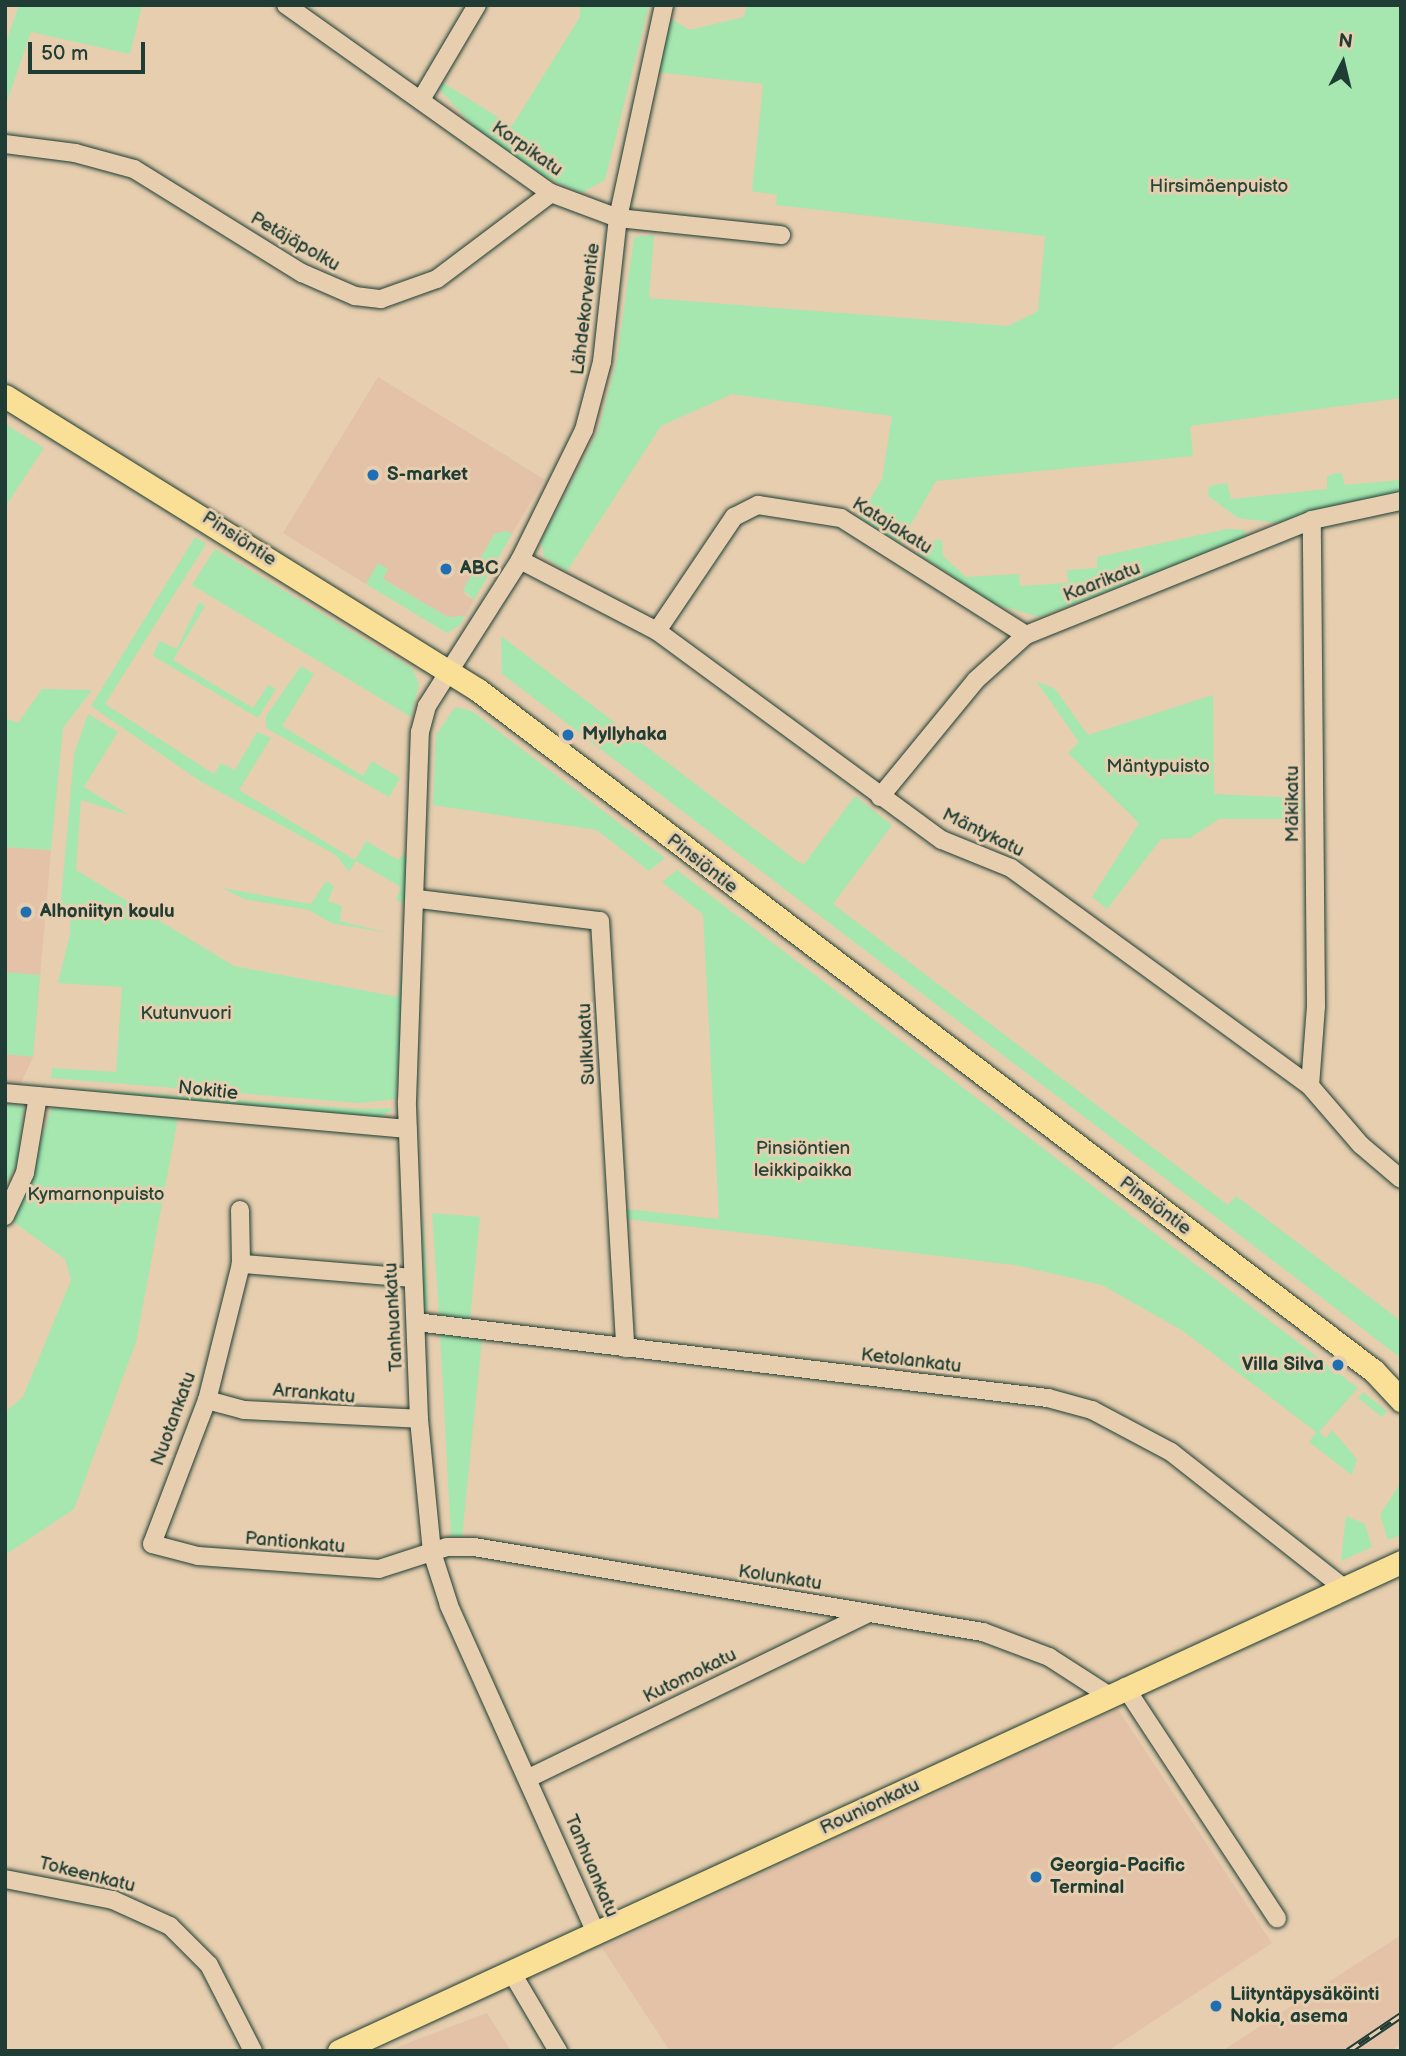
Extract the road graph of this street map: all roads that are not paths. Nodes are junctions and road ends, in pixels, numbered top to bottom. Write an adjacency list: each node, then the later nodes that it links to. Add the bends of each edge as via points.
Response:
1 (286, 5): 4 (street, Korpikatu)
2 (477, 5): 4 (street)
3 (664, 5): 7 (street, Lähdekorventie)
4 (422, 98): 6 (street, Korpikatu)
5 (5, 144): 6 (street, Petäjäpolku, via 75,152 134,169 302,273 355,296 381,299 437,279)
6 (551, 193): 7 (street, Korpikatu)
7 (618, 218): 8 (street, Korpikatu); 12 (street, Lähdekorventie, via 598,385 575,455)
8 (781, 235)
9 (5, 396): 15 (main road, Pinsiöntie)
10 (1401, 501): 11 (street, Kaarikatu)
11 (1312, 520): 14 (street, Kaarikatu); 18 (street, Mäkikatu, via 1316,1006)
12 (520, 560): 13 (street, Mäntykatu); 15 (street, Lähdekorventie)
13 (657, 631): 14 (street, Katajakatu, via 734,517 758,505 841,518); 16 (street, Mäntykatu)
14 (1026, 635): 16 (street, Kaarikatu, via 952,707)
15 (451, 671): 17 (street, Tanhuankatu, via 427,706 420,732); 29 (main road, Pinsiöntie)
16 (880, 797): 18 (street, Mäntykatu, via 942,840 1011,868)
17 (418, 899): 21 (street, Tanhuankatu); 28 (street, Sulkukatu, via 600,921)
18 (1310, 1086): 22 (street, Mäntykatu, via 1361,1145)
19 (5, 1093): 20 (street, Nokitie)
20 (38, 1097): 21 (street, Nokitie); 24 (street, via 25,1173)
21 (407, 1129): 26 (street, Tanhuankatu)
22 (1401, 1178)
23 (240, 1210): 25 (street, Nuotankatu)
24 (5, 1216)
25 (241, 1264): 26 (street); 31 (street, Nuotankatu)
26 (413, 1278): 27 (street, Tanhuankatu)
27 (416, 1322): 28 (street, Ketolankatu); 33 (street, Tanhuankatu)
28 (625, 1348): 37 (street, Ketolankatu, via 1048,1398 1092,1410 1171,1452)
29 (1374, 1371): 30 (main road, Pinsiöntie); 32 (main road, Pinsiöntie)
30 (1401, 1383)
31 (207, 1400): 33 (street, Arrankatu, via 258,1411); 34 (street, Nuotankatu)
32 (1401, 1400)
33 (419, 1419): 35 (street, Tanhuankatu)
34 (152, 1544): 35 (street, Pantionkatu, via 198,1556 354,1569 379,1569)
35 (432, 1552): 38 (street, Kolunkatu, via 474,1548); 40 (street, Tanhuankatu, via 449,1605)
36 (1401, 1562): 37 (main road, Rounionkatu)
37 (1344, 1588): 39 (main road, Rounionkatu)
38 (867, 1614): 39 (street, Kolunkatu, via 1016,1642); 40 (street, Kutomokatu)
39 (1117, 1691): 42 (street); 43 (main road, Rounionkatu)
40 (531, 1777): 43 (street, Tanhuankatu)
41 (5, 1879): 45 (street, Tokeenkatu, via 113,1900 170,1926 209,1965)
42 (1277, 1918)
43 (597, 1935): 44 (main road, Rounionkatu)
44 (512, 1973): 46 (main road, Rounionkatu); 47 (street)
45 (253, 2051)
46 (339, 2051)
47 (558, 2051)

